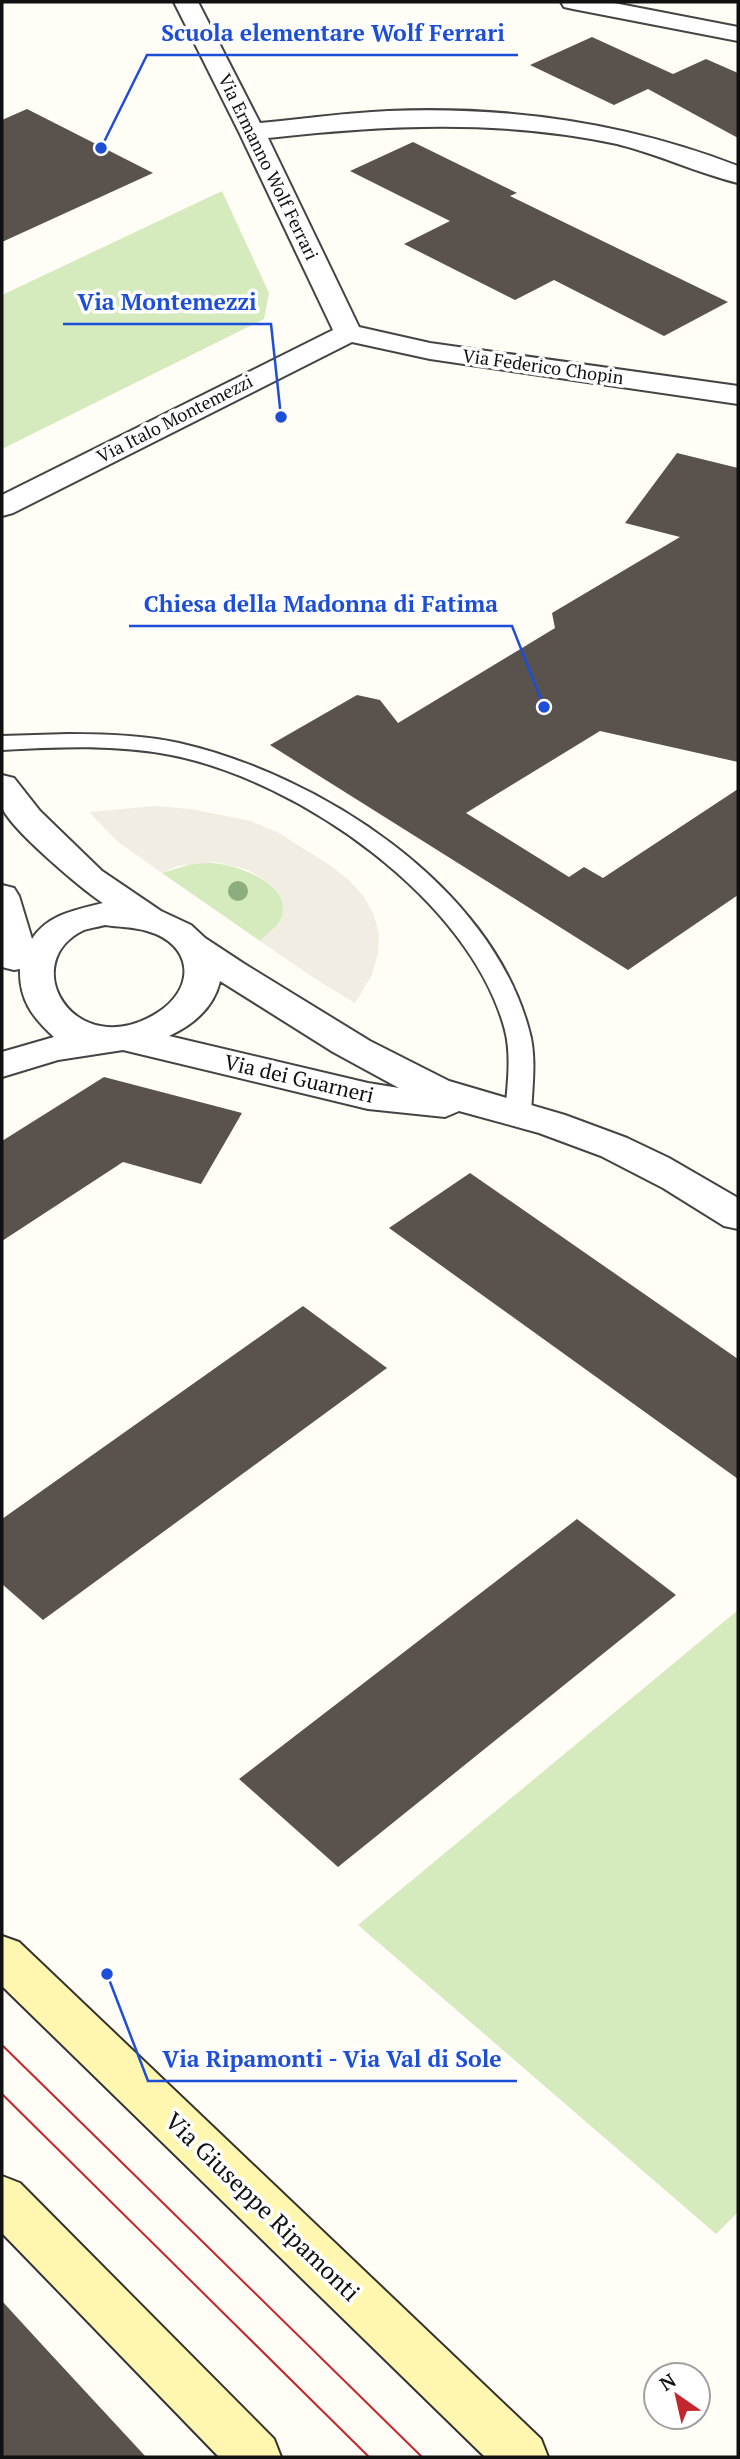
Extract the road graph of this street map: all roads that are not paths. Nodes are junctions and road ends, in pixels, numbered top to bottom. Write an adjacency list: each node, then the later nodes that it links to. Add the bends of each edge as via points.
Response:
1 (186, 2): 4 (street, Via Ermanno Wolf Ferrari)
2 (573, 2): 3 (street)
3 (738, 34)
4 (252, 132): 5 (street, via 402,118 492,120 576,129 631,141); 6 (street, Via Ermanno Wolf Ferrari)
5 (738, 175)
6 (348, 333): 7 (street, Via Federico Chopin, via 430,351); 8 (street, Via Italo Montemezzi)
7 (738, 395)
8 (2, 507)
9 (2, 743): 18 (lane, via 116,741 212,758 284,788 388,853 447,905 490,964 517,1029)
10 (2, 785): 12 (street, via 28,818 90,879)
11 (2, 896): 14 (street, via 15,942)
12 (154, 920): 13 (street); 14 (street, via 108,913 64,921 25,945)
13 (193, 946): 15 (street, via 203,970 192,1002 167,1024); 17 (street, Via dei Guarneri, via 272,1000 387,1066)
14 (8, 979): 15 (street, via 13,1000 33,1022 61,1034)
15 (113, 1039): 16 (street); 17 (street, Via dei Guarneri, via 368,1096)
16 (2, 1065)
17 (475, 1104): 18 (street, Via dei Guarneri)
18 (518, 1115): 19 (street, Via dei Guarneri, via 645,1159)
19 (738, 1216)
20 (2, 1956): 23 (street, Via Giuseppe Ripamonti)
21 (2, 2199): 22 (street)
22 (255, 2457)
23 (522, 2457)

